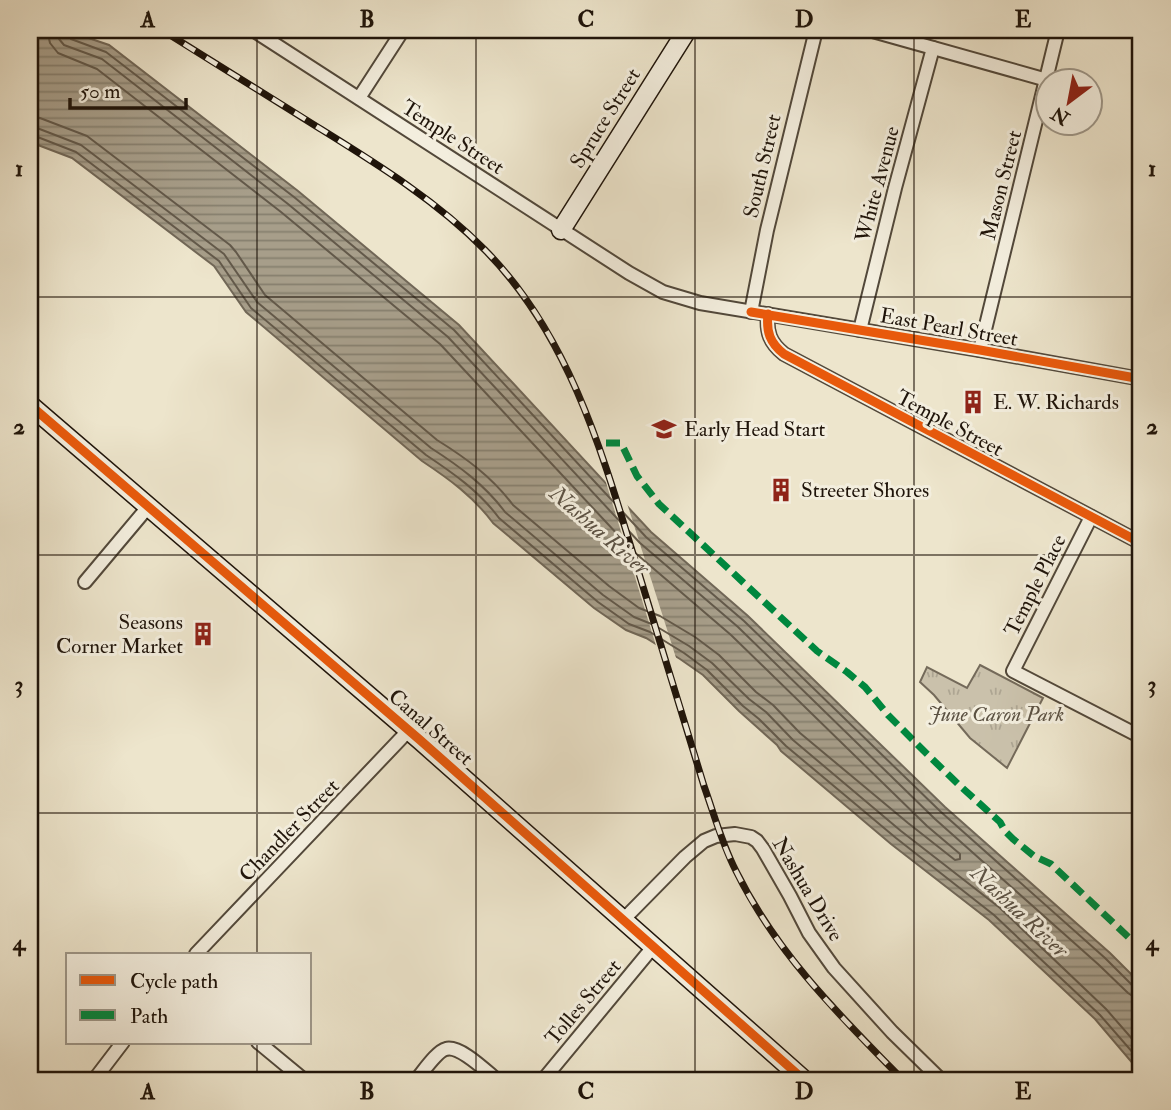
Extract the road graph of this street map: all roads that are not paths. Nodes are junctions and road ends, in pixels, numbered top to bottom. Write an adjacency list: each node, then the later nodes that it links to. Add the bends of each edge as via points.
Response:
1 (253, 30): 10 (street, Temple Street)
2 (403, 30): 10 (street)
3 (687, 30): 12 (street, Spruce Street)
4 (816, 30): 13 (street, South Street)
5 (869, 30): 7 (street)
6 (1058, 30): 8 (street, Mason Street)
7 (933, 48): 9 (street); 15 (street, White Avenue)
8 (1050, 66)
9 (1034, 75)
10 (359, 98): 12 (street, Temple Street)
11 (1034, 132): 16 (street, Mason Street)
12 (561, 230): 13 (street, Temple Street, via 663,292)
13 (751, 312): 14 (street, East Pearl Street)
14 (768, 314): 15 (street, East Pearl Street); 20 (street, Temple Street, via 769,337 784,354)
15 (860, 330): 16 (street, East Pearl Street)
16 (980, 350): 17 (street, East Pearl Street)
17 (1141, 379)
18 (30, 405): 19 (street, Canal Street)
19 (148, 507): 22 (street); 23 (street, Canal Street)
20 (1091, 517): 21 (street, Temple Street); 24 (street, Temple Place, via 1013,671)
21 (1141, 543)
22 (85, 582)
23 (409, 730): 25 (street, Canal Street); 27 (street, Chandler Street)
24 (1141, 737)
25 (623, 920): 26 (street, Canal Street); 36 (street, Nashua Drive, via 704,841 734,834 751,837 763,849 809,933 834,968)
26 (653, 947): 30 (street, Tolles Street); 35 (street, Canal Street)
27 (196, 953)
28 (121, 1044): 31 (street)
29 (260, 1044): 32 (street)
30 (546, 1079)
31 (94, 1080)
32 (304, 1080)
33 (416, 1080): 34 (street, via 438,1055 452,1048)
34 (497, 1080)
35 (804, 1080)
36 (941, 1080)

